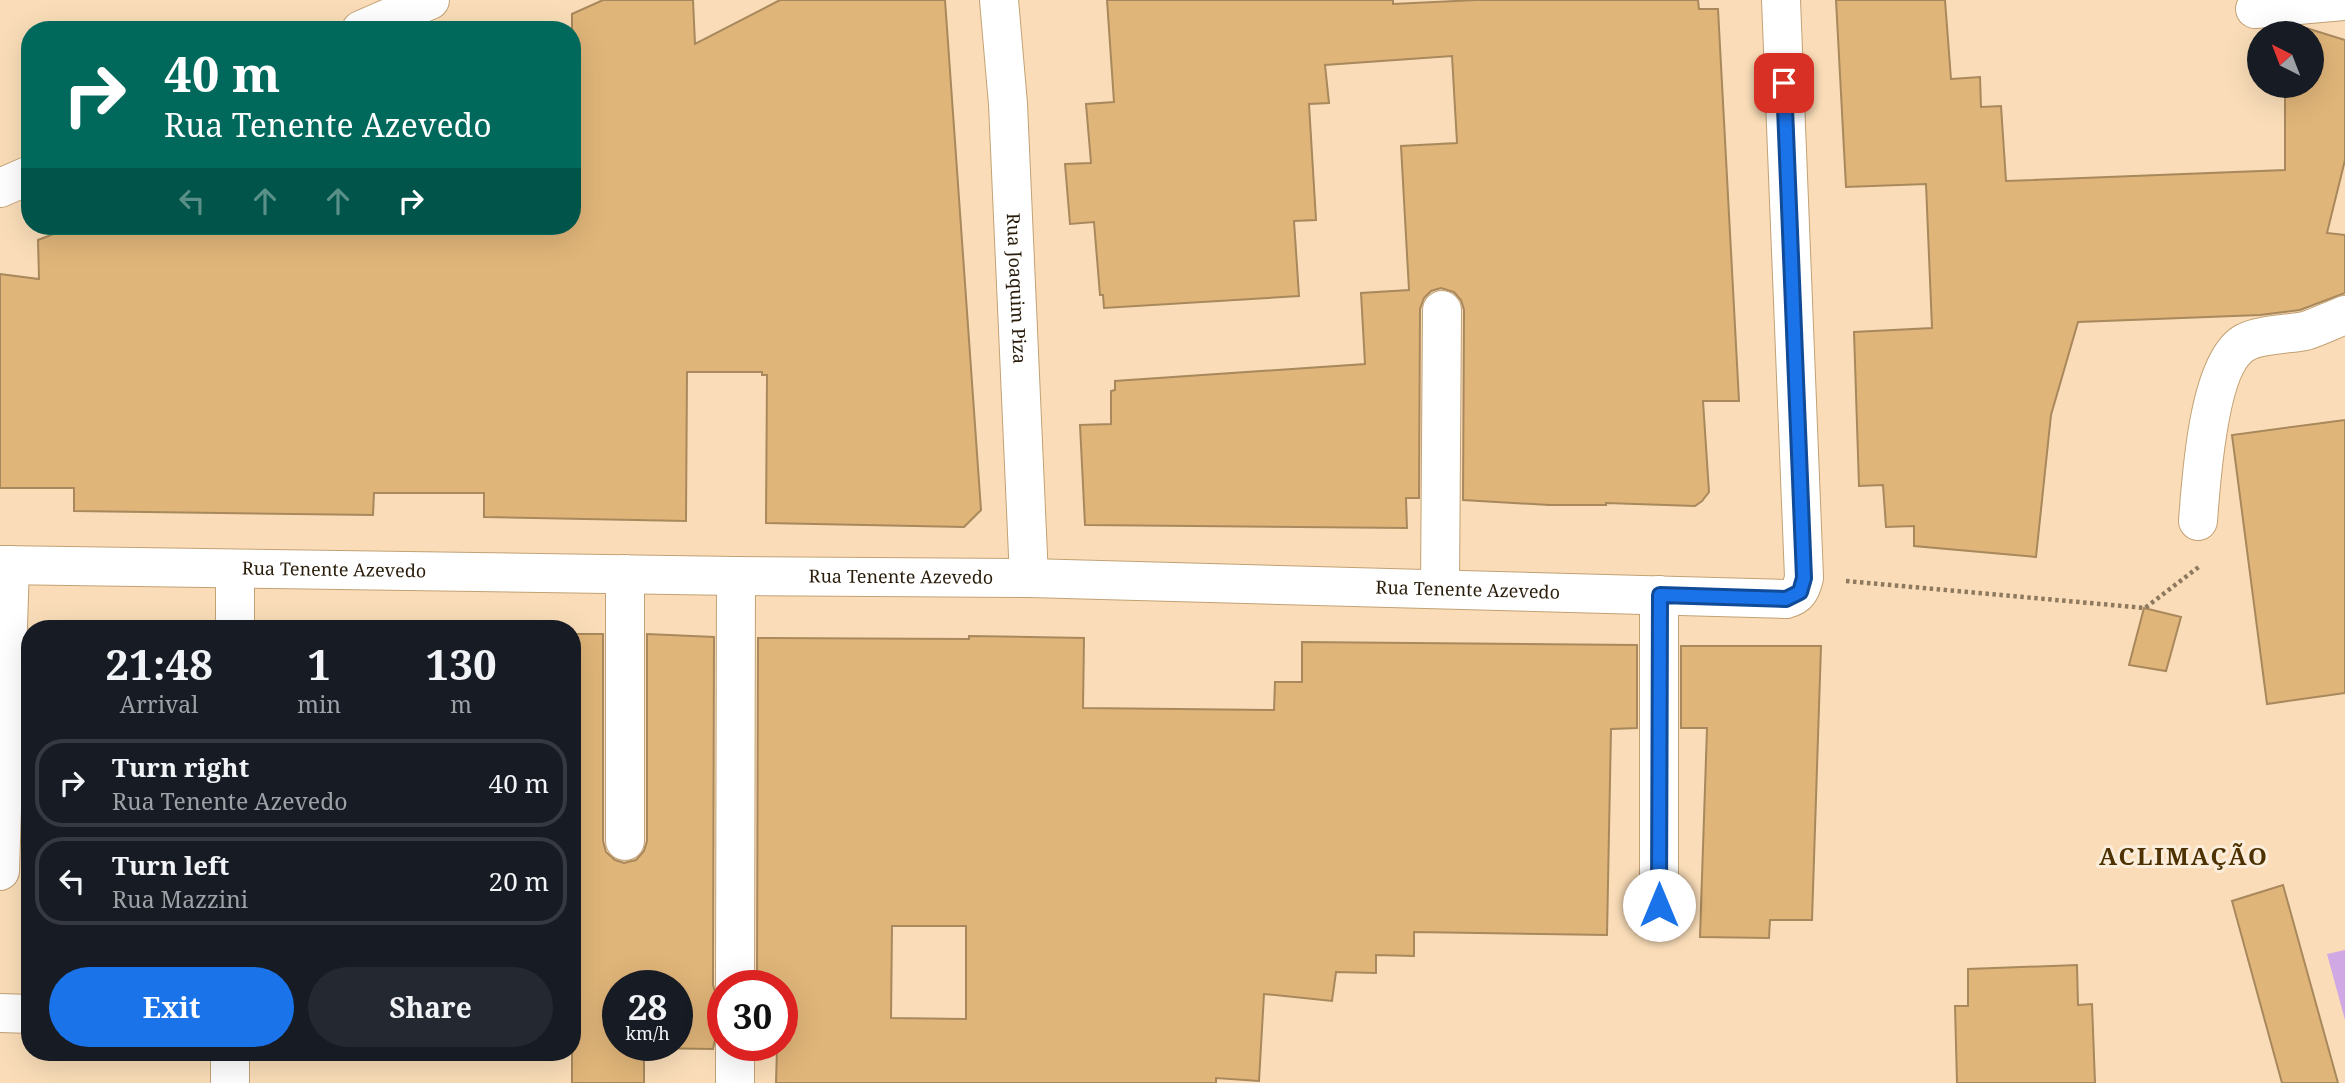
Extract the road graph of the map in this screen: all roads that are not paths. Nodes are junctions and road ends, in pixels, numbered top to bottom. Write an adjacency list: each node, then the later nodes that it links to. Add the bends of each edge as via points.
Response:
1 (430, 0): 6 (street)
2 (999, 0): 16 (street, Rua Joaquim Piza, via 1008,104)
3 (1781, 0): 18 (street, Rua Tenente Azevedo, via 1802,585 1786,599)
4 (2345, 1): 5 (street)
5 (2255, 9)
6 (382, 21)
7 (21, 178): 8 (street)
8 (0, 188)
9 (1442, 310): 17 (street)
10 (2345, 315): 11 (street, via 2307,330 2246,342 2232,354 2215,394 2201,470)
11 (2198, 521)
12 (5, 565): 13 (street, Rua Tenente Azevedo); 21 (street)
13 (235, 569): 14 (street, Rua Tenente Azevedo); 19 (street)
14 (625, 574): 15 (street, Rua Tenente Azevedo); 20 (street)
15 (736, 576): 16 (street, Rua Tenente Azevedo); 23 (street)
16 (1029, 578): 17 (street, Rua Tenente Azevedo)
17 (1440, 589): 18 (street, Rua Tenente Azevedo)
18 (1660, 595): 22 (street)
19 (235, 620)
20 (625, 841)
21 (0, 871)
22 (1659, 905)
23 (736, 970)
24 (0, 1013): 25 (street)
25 (21, 1014)
26 (230, 1061): 28 (street)
27 (735, 1061): 29 (street)
28 (230, 1083)
29 (735, 1083)

